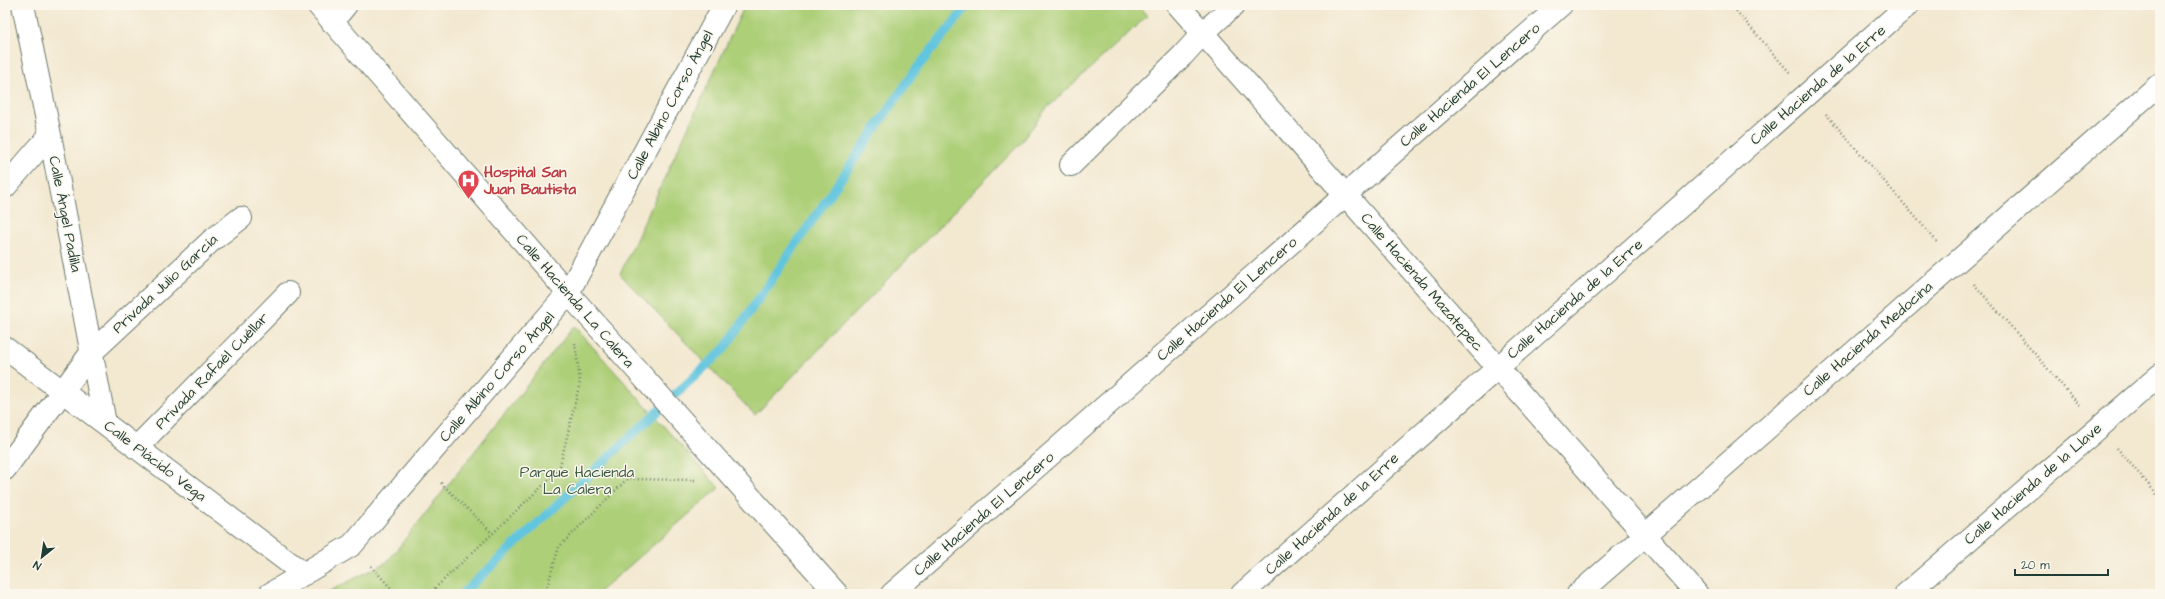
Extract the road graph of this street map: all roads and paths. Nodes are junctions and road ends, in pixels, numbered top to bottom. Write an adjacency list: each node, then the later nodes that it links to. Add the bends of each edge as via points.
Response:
1 (22, 5): 12 (street, Calle Ángel Padilla)
2 (318, 5): 9 (street, Calle Hacienda La Calera)
3 (346, 5): 9 (street)
4 (724, 5): 18 (street, Calle Albino Corso Ángel)
5 (1178, 5): 10 (street, Calle Hacienda Mazatepec)
6 (1234, 5): 10 (street)
7 (1561, 5): 15 (street, Calle Hacienda El Lencero)
8 (1908, 5): 22 (street, Calle Hacienda de la Erre)
9 (332, 22): 18 (street, Calle Hacienda La Calera)
10 (1203, 33): 13 (street); 15 (street, Calle Hacienda Mazatepec)
11 (2160, 84): 31 (street, Calle Hacienda Medocina)
12 (50, 135): 14 (street); 21 (street, Calle Ángel Padilla)
13 (1071, 165)
14 (5, 187)
15 (1345, 195): 22 (street, Calle Hacienda Mazatepec); 39 (street, Calle Hacienda El Lencero)
16 (241, 218): 21 (street, Privada Julio García, via 211,241)
17 (288, 293): 26 (street, Privada Rafaél Cuéllar)
18 (568, 293): 27 (street, Calle Albino Corso Ángel); 29 (street, Calle Hacienda La Calera)
19 (574, 338): 30 (path, via 580,382 558,470)
20 (5, 348): 24 (street, Calle Plácido Vega)
21 (91, 353): 24 (street, Privada Julio García); 25 (street, Calle Ángel Padilla)
22 (1497, 367): 31 (street, Calle Hacienda Mazatepec); 40 (street, Calle Hacienda de la Erre)
23 (2160, 374): 43 (street, Calle Hacienda de la Llave)
24 (62, 391): 25 (street, Calle Plácido Vega); 28 (street, Privada Julio García)
25 (105, 423): 26 (street, Calle Plácido Vega)
26 (136, 448): 33 (street, Calle Plácido Vega)
27 (422, 464): 30 (path); 32 (street, Calle Albino Corso Ángel)
28 (5, 469)
29 (735, 480): 37 (path, via 627,479 559,547); 38 (street, Calle Hacienda La Calera)
30 (492, 533): 36 (path)
31 (1645, 535): 41 (street, Calle Hacienda Medocina); 42 (street, Calle Hacienda Mazatepec)
32 (352, 545): 33 (street, Calle Albino Corso Ángel); 35 (path)
33 (304, 574): 34 (street, Calle Albino Corso Ángel)
34 (270, 594)
35 (396, 594)
36 (429, 594)
37 (545, 594)
38 (836, 594)
39 (892, 594)
40 (1242, 594)
41 (1578, 594)
42 (1697, 594)
43 (1906, 594)

